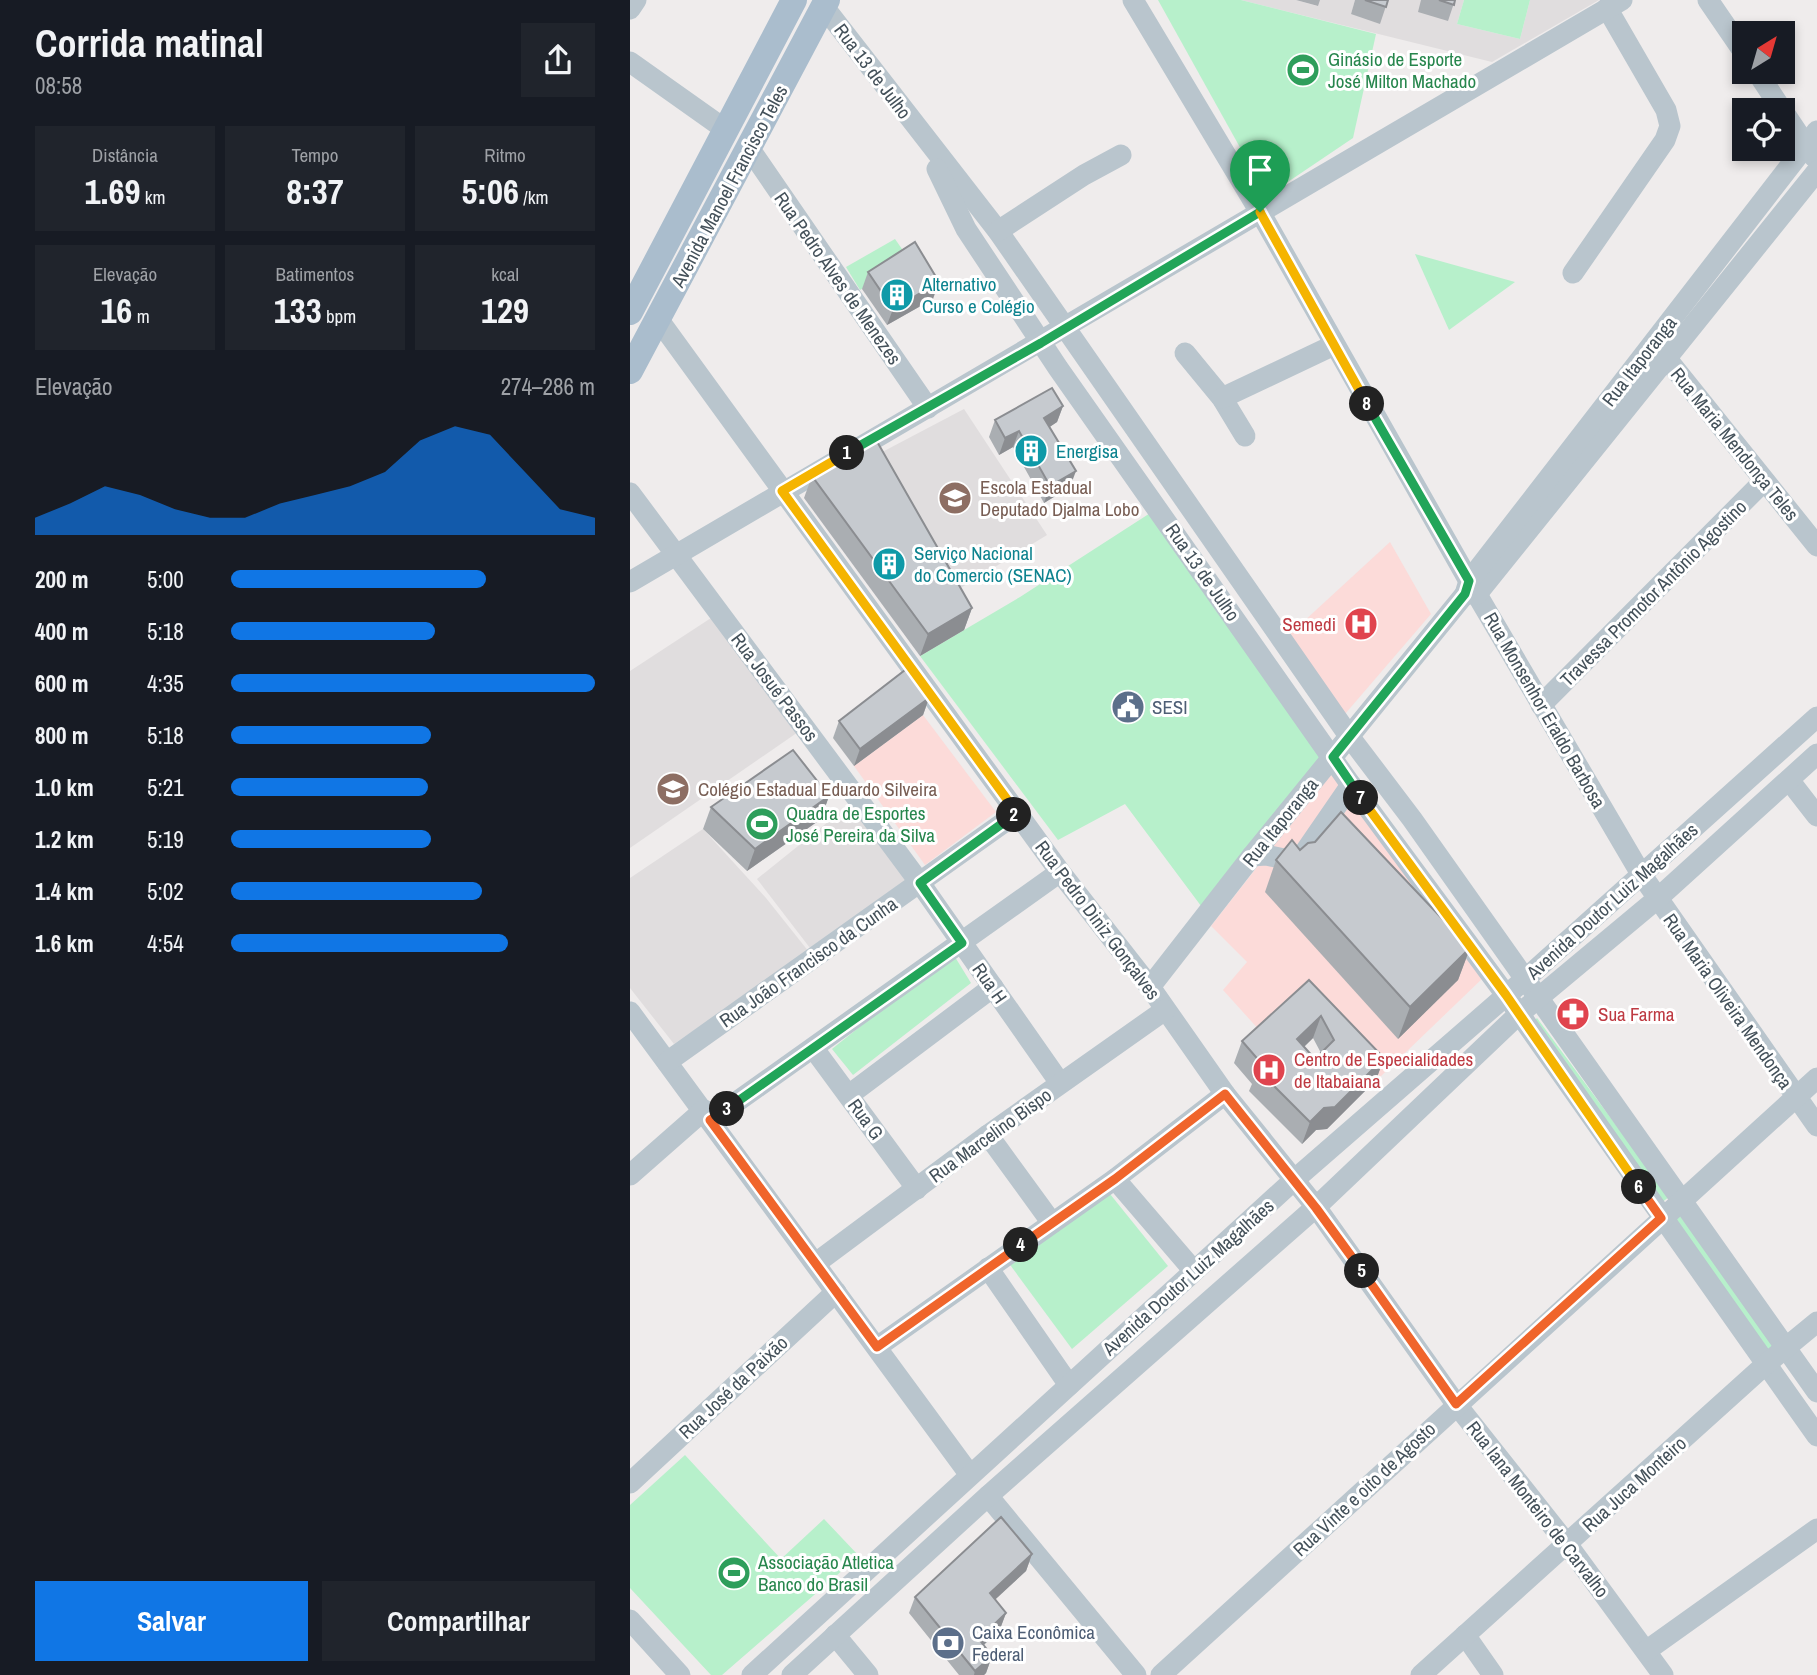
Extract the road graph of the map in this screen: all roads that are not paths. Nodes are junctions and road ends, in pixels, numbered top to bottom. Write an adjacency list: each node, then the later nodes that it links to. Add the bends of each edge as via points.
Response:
1 (636, 0): 7 (street)
2 (794, 0): 9 (main road, Avenida Manoel Francisco Teles)
3 (1133, 0): 21 (street, Rua Monsenhor Eraldo Barbosa)
4 (1708, 0): 8 (street)
5 (826, 3): 11 (main road, Avenida Manoel Francisco Teles); 14 (street, Rua 13 de Julho)
6 (1615, 4): 21 (street); 25 (street, via 1670,126)
7 (630, 9)
8 (1732, 35)
9 (771, 45): 11 (main road); 13 (main road, Avenida Manoel Francisco Teles)
10 (630, 62): 13 (street)
11 (792, 67): 16 (main road, Avenida Manoel Francisco Teles)
12 (1795, 125): 15 (street)
13 (726, 130): 19 (main road, Avenida Manoel Francisco Teles)
14 (921, 135): 22 (street, Rua 13 de Julho); 29 (street, Rua 13 de Julho, via 966,229)
15 (1813, 146): 31 (street, Rua Itaporanga)
16 (748, 148): 20 (main road, Avenida Manoel Francisco Teles); 35 (street, Rua Pedro Alves de Menezes)
17 (1121, 155): 22 (street)
18 (1817, 171): 31 (street, Rua Itaporanga)
19 (694, 191): 20 (main road, via 706,203); 23 (main road, Avenida Manoel Francisco Teles)
20 (720, 205): 24 (main road, Avenida Manoel Francisco Teles)
21 (1260, 212): 28 (street); 30 (street, Rua Monsenhor Eraldo Barbosa)
22 (998, 231): 28 (street, Rua 13 de Julho)
23 (671, 237): 24 (main road, via 686,234); 26 (main road, Avenida Manoel Francisco Teles)
24 (697, 247): 27 (main road, Avenida Manoel Francisco Teles)
25 (1573, 274)
26 (630, 312)
27 (658, 319): 33 (main road, Avenida Manoel Francisco Teles); 38 (street, Rua Pedro Diniz Gonçalves)
28 (1065, 329): 29 (street); 46 (street, Rua 13 de Julho)
29 (1041, 343): 35 (street); 48 (street, Rua 13 de Julho)
30 (1334, 345): 34 (street); 43 (street, Rua Monsenhor Eraldo Barbosa)
31 (1660, 350): 37 (street, Rua Maria Mendonça Teles); 43 (street, Rua Itaporanga)
32 (1185, 353): 34 (street)
33 (630, 371)
34 (1222, 398): 36 (street)
35 (928, 408): 38 (street)
36 (1245, 436)
37 (1764, 481): 40 (street, Rua Maria Mendonça Teles); 44 (street, Travessa Promotor Antônio Agostino)
38 (782, 491): 41 (street); 51 (street, Rua Pedro Diniz Gonçalves)
39 (630, 493): 41 (street, Rua Josué Passos)
40 (1817, 546)
41 (677, 555): 42 (street); 56 (street, Rua Josué Passos)
42 (630, 582)
43 (1470, 590): 44 (street, Rua Monsenhor Eraldo Barbosa); 46 (street, Rua Itaporanga)
44 (1541, 705): 55 (street, Rua Monsenhor Eraldo Barbosa)
45 (1817, 717): 55 (street, Avenida Doutor Luiz Magalhães)
46 (1349, 736): 48 (street, Rua Itaporanga); 59 (street, Rua 13 de Julho)
47 (1817, 754): 49 (street, Avenida Doutor Luiz Magalhães)
48 (1333, 757): 50 (street, Rua 13 de Julho); 53 (street, Rua Itaporanga)
49 (1788, 780): 52 (street); 57 (street, Avenida Doutor Luiz Magalhães)
50 (1351, 785): 53 (street, via 1298,862); 62 (street, Rua 13 de Julho)
51 (1017, 813): 54 (street, Rua Pedro Diniz Gonçalves); 56 (street, Rua João Francisco da Cunha)
52 (1817, 816)
53 (1252, 856): 61 (street, Rua Itaporanga)
54 (1060, 872): 58 (street); 61 (street, Rua Pedro Diniz Gonçalves)
55 (1641, 874): 57 (street, Rua Maria Oliveira Mendonça); 59 (street, Avenida Doutor Luiz Magalhães)
56 (920, 883): 58 (street, Rua H); 68 (street, Rua João Francisco da Cunha)
57 (1657, 899): 63 (street, Avenida Doutor Luiz Magalhães); 73 (street, Rua Maria Oliveira Mendonça)
58 (962, 943): 60 (street, Rua H); 67 (street)
59 (1524, 980): 62 (street, Avenida Doutor Luiz Magalhães); 63 (street, Rua 13 de Julho)
60 (993, 987): 70 (street, Rua H); 72 (street)
61 (1150, 987): 64 (street, Rua Pedro Diniz Gonçalves)
62 (1506, 995): 66 (street, Rua 13 de Julho); 79 (street, Avenida Doutor Luiz Magalhães)
63 (1539, 998): 66 (street, Avenida Doutor Luiz Magalhães); 81 (street, Rua 13 de Julho)
64 (1166, 1010): 70 (street, Rua Marcelino Bispo); 71 (street, Rua Pedro Diniz Gonçalves)
65 (630, 1012): 68 (street)
66 (1519, 1014): 82 (street, Avenida Doutor Luiz Magalhães); 83 (street, Rua 13 de Julho)
67 (814, 1049): 72 (street, Rua G); 74 (street)
68 (667, 1062): 74 (street)
69 (1817, 1078): 73 (street, Rua Vinte e oito de Agosto)
70 (1060, 1083): 76 (street, Rua Marcelino Bispo)
71 (1225, 1094): 78 (street); 79 (street, Rua Pedro Diniz Gonçalves)
72 (849, 1095): 80 (street, Rua G)
73 (1796, 1097): 75 (street, Rua Maria Oliveira Mendonça); 81 (street, Rua Vinte e oito de Agosto)
74 (707, 1115): 77 (street); 85 (street)
75 (1817, 1126)
76 (988, 1135): 80 (street, Rua Marcelino Bispo); 84 (street)
77 (630, 1175)
78 (1115, 1179): 84 (street); 87 (street)
79 (1294, 1180): 82 (street, Rua Iana Monteiro de Carvalho); 87 (street, Avenida Doutor Luiz Magalhães)
80 (917, 1189): 85 (street, Rua Marcelino Bispo)
81 (1680, 1201): 83 (street, Rua Vinte e oito de Agosto); 91 (street, Rua 13 de Julho)
82 (1316, 1208): 95 (street, Rua Iana Monteiro de Carvalho); 99 (street, Avenida Doutor Luiz Magalhães)
83 (1661, 1218): 92 (street, Rua 13 de Julho); 95 (street, Rua Vinte e oito de Agosto)
84 (1052, 1223): 86 (street)
85 (816, 1263): 88 (street)
86 (988, 1268): 90 (street); 93 (street)
87 (1194, 1271): 93 (street, Avenida Doutor Luiz Magalhães)
88 (836, 1292): 90 (street); 98 (street, Rua José da Paixão)
89 (1817, 1322): 91 (street, Rua Juca Monteiro)
90 (877, 1347): 97 (street)
91 (1786, 1349): 92 (street, Rua Juca Monteiro); 94 (street, Rua 13 de Julho)
92 (1766, 1364): 96 (street, Rua 13 de Julho); 101 (street, Rua Juca Monteiro)
93 (1069, 1385): 97 (street, Avenida Doutor Luiz Magalhães)
94 (1817, 1392)
95 (1456, 1404): 101 (street, Rua Iana Monteiro de Carvalho); 111 (street, Rua Vinte e oito de Agosto)
96 (1817, 1436)
97 (970, 1475): 107 (street, Avenida Doutor Luiz Magalhães)
98 (630, 1483)
99 (988, 1496): 103 (street, Avenida Doutor Luiz Magalhães); 110 (street)
100 (1817, 1529): 105 (street)
101 (1567, 1544): 104 (street, Rua Juca Monteiro); 105 (street, Rua Iana Monteiro de Carvalho)
102 (630, 1620): 106 (street)
103 (835, 1635): 108 (street, Avenida Doutor Luiz Magalhães); 109 (street)
104 (1465, 1635): 112 (street, Rua Juca Monteiro); 113 (street)
105 (1646, 1651): 114 (street, Rua Iana Monteiro de Carvalho)
106 (680, 1675)
107 (752, 1675)
108 (792, 1675)
109 (868, 1675)
110 (1136, 1675)
111 (1161, 1675)
112 (1421, 1675)
113 (1493, 1675)
114 (1662, 1675)

